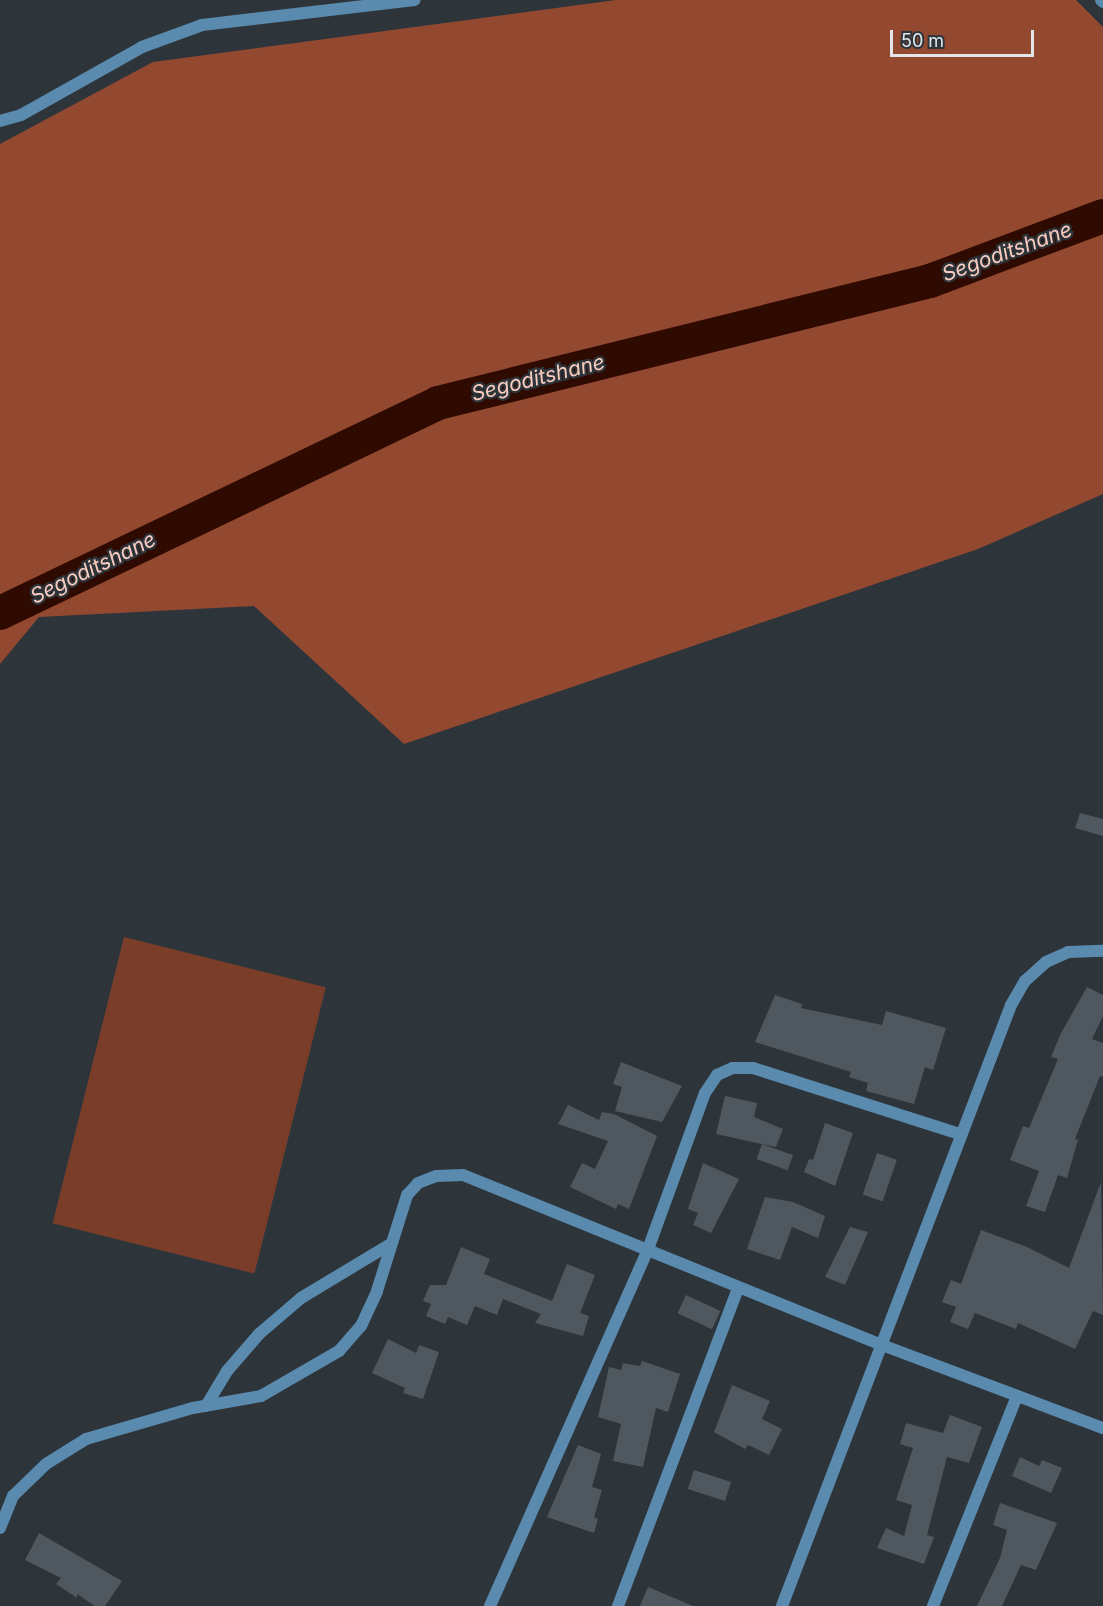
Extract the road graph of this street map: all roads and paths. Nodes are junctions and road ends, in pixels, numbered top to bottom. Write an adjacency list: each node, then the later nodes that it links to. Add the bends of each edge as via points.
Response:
1 (415, 0): 2 (street, via 202,25 142,47 21,115)
2 (0, 121)
3 (1103, 951): 4 (street, via 1068,951 1046,962 1025,981 1011,1005)
4 (960, 1134): 6 (street, via 753,1068 734,1068 717,1075 705,1093); 8 (street)
5 (389, 1245): 6 (street, via 407,1195 418,1183 436,1176 463,1175); 10 (street, via 301,1298 259,1334 227,1371); 10 (street, via 377,1291 361,1326 339,1351 261,1396)
6 (647, 1252): 7 (street); 13 (street)
7 (738, 1288): 8 (street); 14 (street)
8 (882, 1345): 9 (street); 15 (street)
9 (1017, 1396): 11 (street); 16 (street)
10 (206, 1406): 12 (street, via 86,1439 45,1464 14,1496)
11 (1102, 1426)
12 (0, 1528)
13 (490, 1606)
14 (618, 1606)
15 (782, 1606)
16 (933, 1606)

